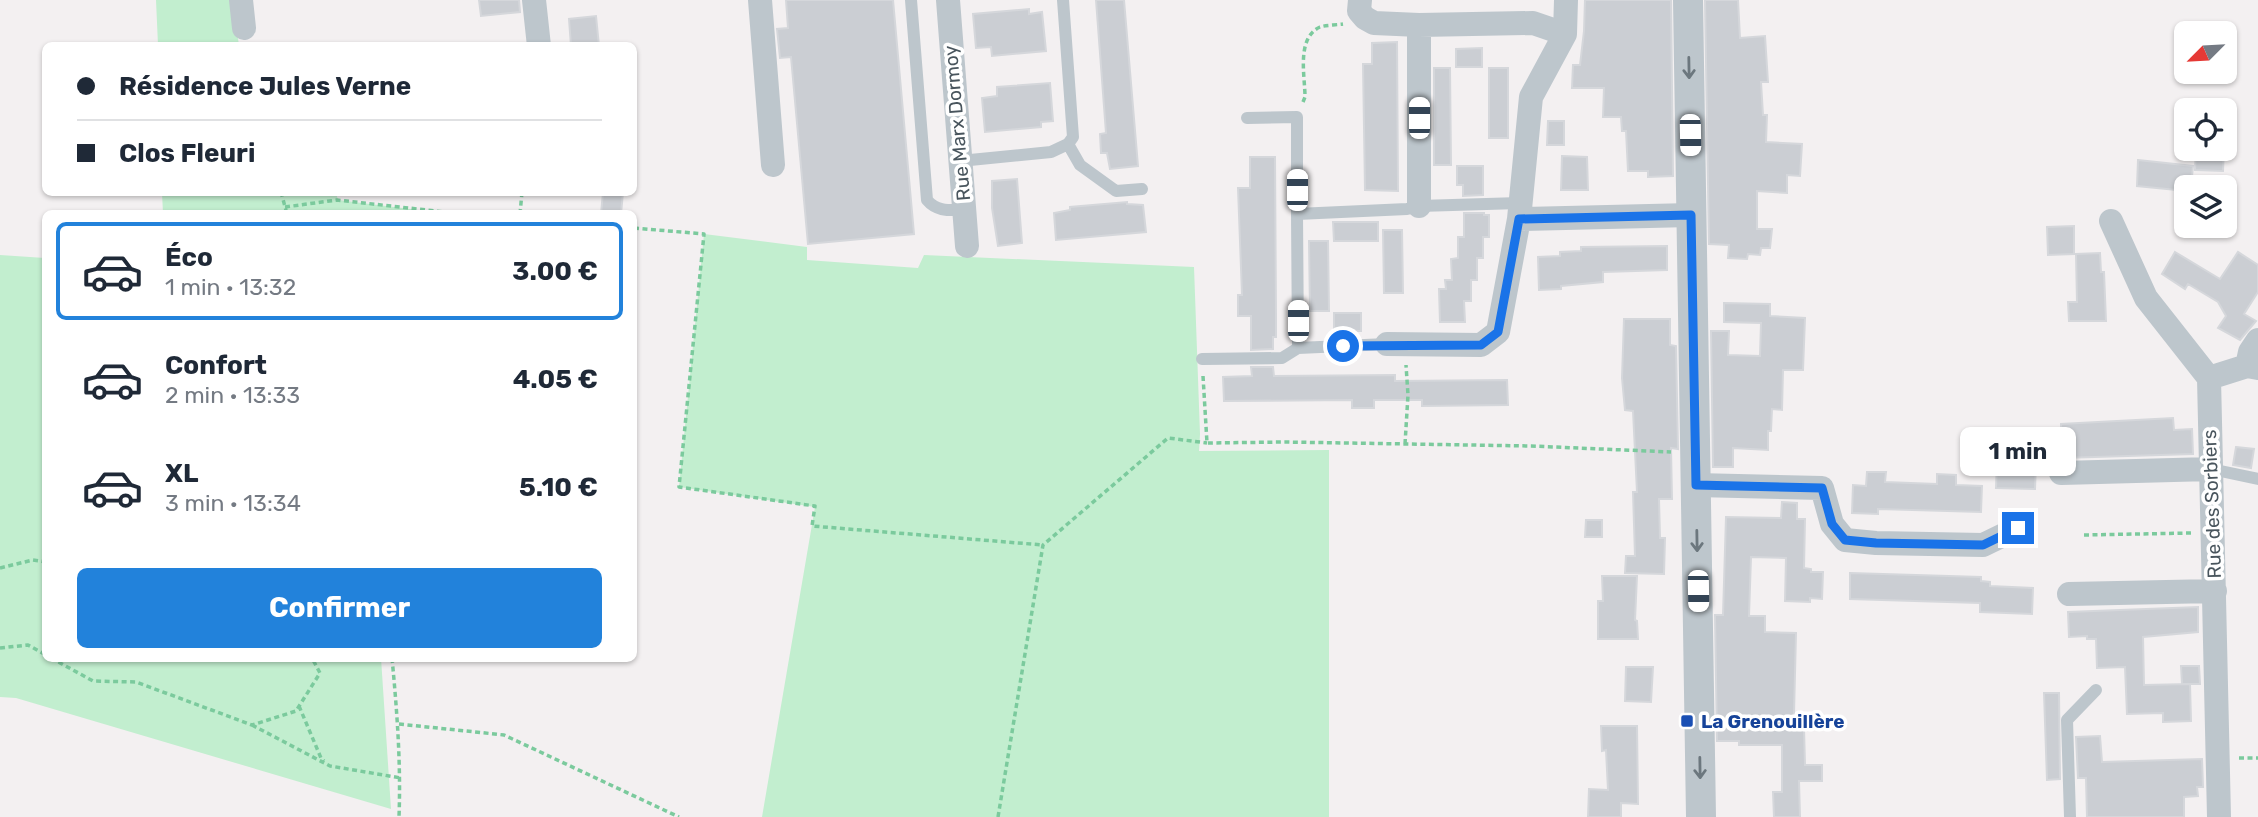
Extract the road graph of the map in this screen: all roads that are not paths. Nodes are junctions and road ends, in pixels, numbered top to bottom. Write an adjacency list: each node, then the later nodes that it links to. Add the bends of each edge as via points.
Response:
1 (241, 0): 11 (street)
2 (534, 0): 13 (street)
3 (760, 0): 17 (street)
4 (911, 0): 20 (lane, via 927,201 943,210)
5 (948, 0): 16 (street, Rue Marx Dormoy)
6 (1063, 0): 15 (lane, via 1073,137)
7 (1566, 0): 12 (street)
8 (1688, 0): 23 (street, one-way to 23)
9 (1362, 9): 10 (street, via 1374,23)
10 (1419, 25): 12 (street, via 1533,23); 19 (street)
11 (244, 28)
12 (1564, 33): 21 (street, via 1531,97)
13 (539, 42)
14 (1247, 118): 22 (lane, via 1297,117)
15 (1068, 144): 16 (lane, via 1051,152); 18 (lane, via 1080,165 1116,191)
16 (960, 161): 20 (street, Rue Marx Dormoy)
17 (772, 165)
18 (1142, 189)
19 (1419, 206): 21 (lane); 22 (lane)
20 (964, 210): 25 (street, Rue Marx Dormoy)
21 (1520, 211): 23 (street); 27 (street, via 1498,332 1481,345)
22 (1297, 214): 28 (lane)
23 (1691, 215): 35 (street)
24 (2111, 221): 31 (street, via 2146,298)
25 (967, 246)
26 (2258, 340): 30 (street, via 2250,352)
27 (1396, 345): 28 (lane)
28 (1298, 348): 29 (lane, via 1282,358)
29 (1202, 359)
30 (2252, 367): 31 (street)
31 (2209, 378): 32 (street, Rue des Sorbiers)
32 (2211, 469): 33 (street); 34 (lane); 37 (street, Rue des Sorbiers)
33 (2061, 473)
34 (2258, 479)
35 (1696, 485): 36 (street, via 1822,488 1832,524 1845,540 1983,545); 40 (street, one-way to 40)
36 (2018, 528)
37 (2215, 591): 38 (street); 42 (street, Rue des Sorbiers)
38 (2069, 594)
39 (2096, 690): 41 (lane, via 2067,720)
40 (1701, 817)
41 (2070, 817)
42 (2219, 817)

